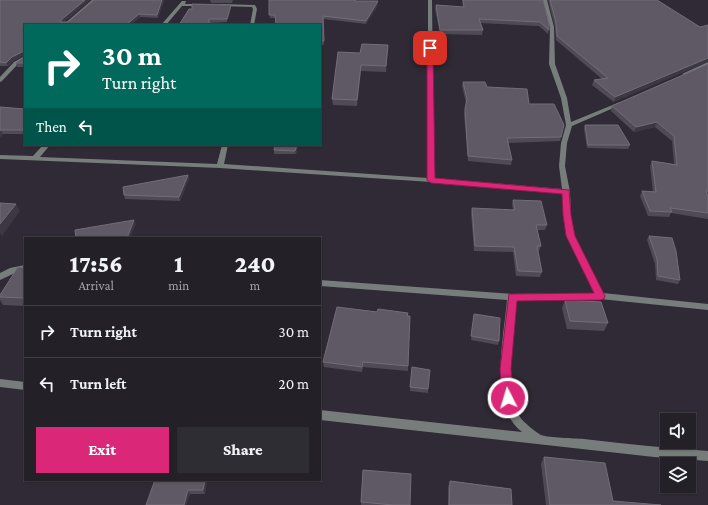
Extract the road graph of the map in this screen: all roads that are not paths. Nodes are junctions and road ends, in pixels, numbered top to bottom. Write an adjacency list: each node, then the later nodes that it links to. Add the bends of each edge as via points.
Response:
1 (94, 0): 8 (street)
2 (186, 0): 5 (street)
3 (430, 0): 22 (street)
4 (545, 0): 16 (street, via 552,27 552,64 564,98)
5 (182, 5): 6 (street); 9 (street)
6 (204, 5)
7 (219, 5): 10 (street, via 253,6 255,9)
8 (66, 24)
9 (164, 24)
10 (252, 24)
11 (24, 59): 14 (street, via 16,63)
12 (708, 64): 13 (street)
13 (682, 76)
14 (0, 80)
15 (627, 100): 16 (street)
16 (569, 125): 23 (street, via 562,166)
17 (46, 146): 20 (street)
18 (225, 146): 21 (street)
19 (0, 157): 20 (street)
20 (34, 159): 21 (street)
21 (220, 166): 22 (street)
22 (431, 180): 23 (street)
23 (566, 192): 27 (street, via 571,236)
24 (24, 268): 25 (street, via 13,270)
25 (0, 277)
26 (321, 284): 28 (street)
27 (600, 296): 28 (street); 29 (street)
28 (512, 297): 33 (street, via 506,369 508,398 517,421)
29 (708, 307)
30 (0, 384): 31 (street)
31 (24, 386)
32 (321, 415): 33 (street)
33 (538, 439): 34 (street)
34 (708, 456)

